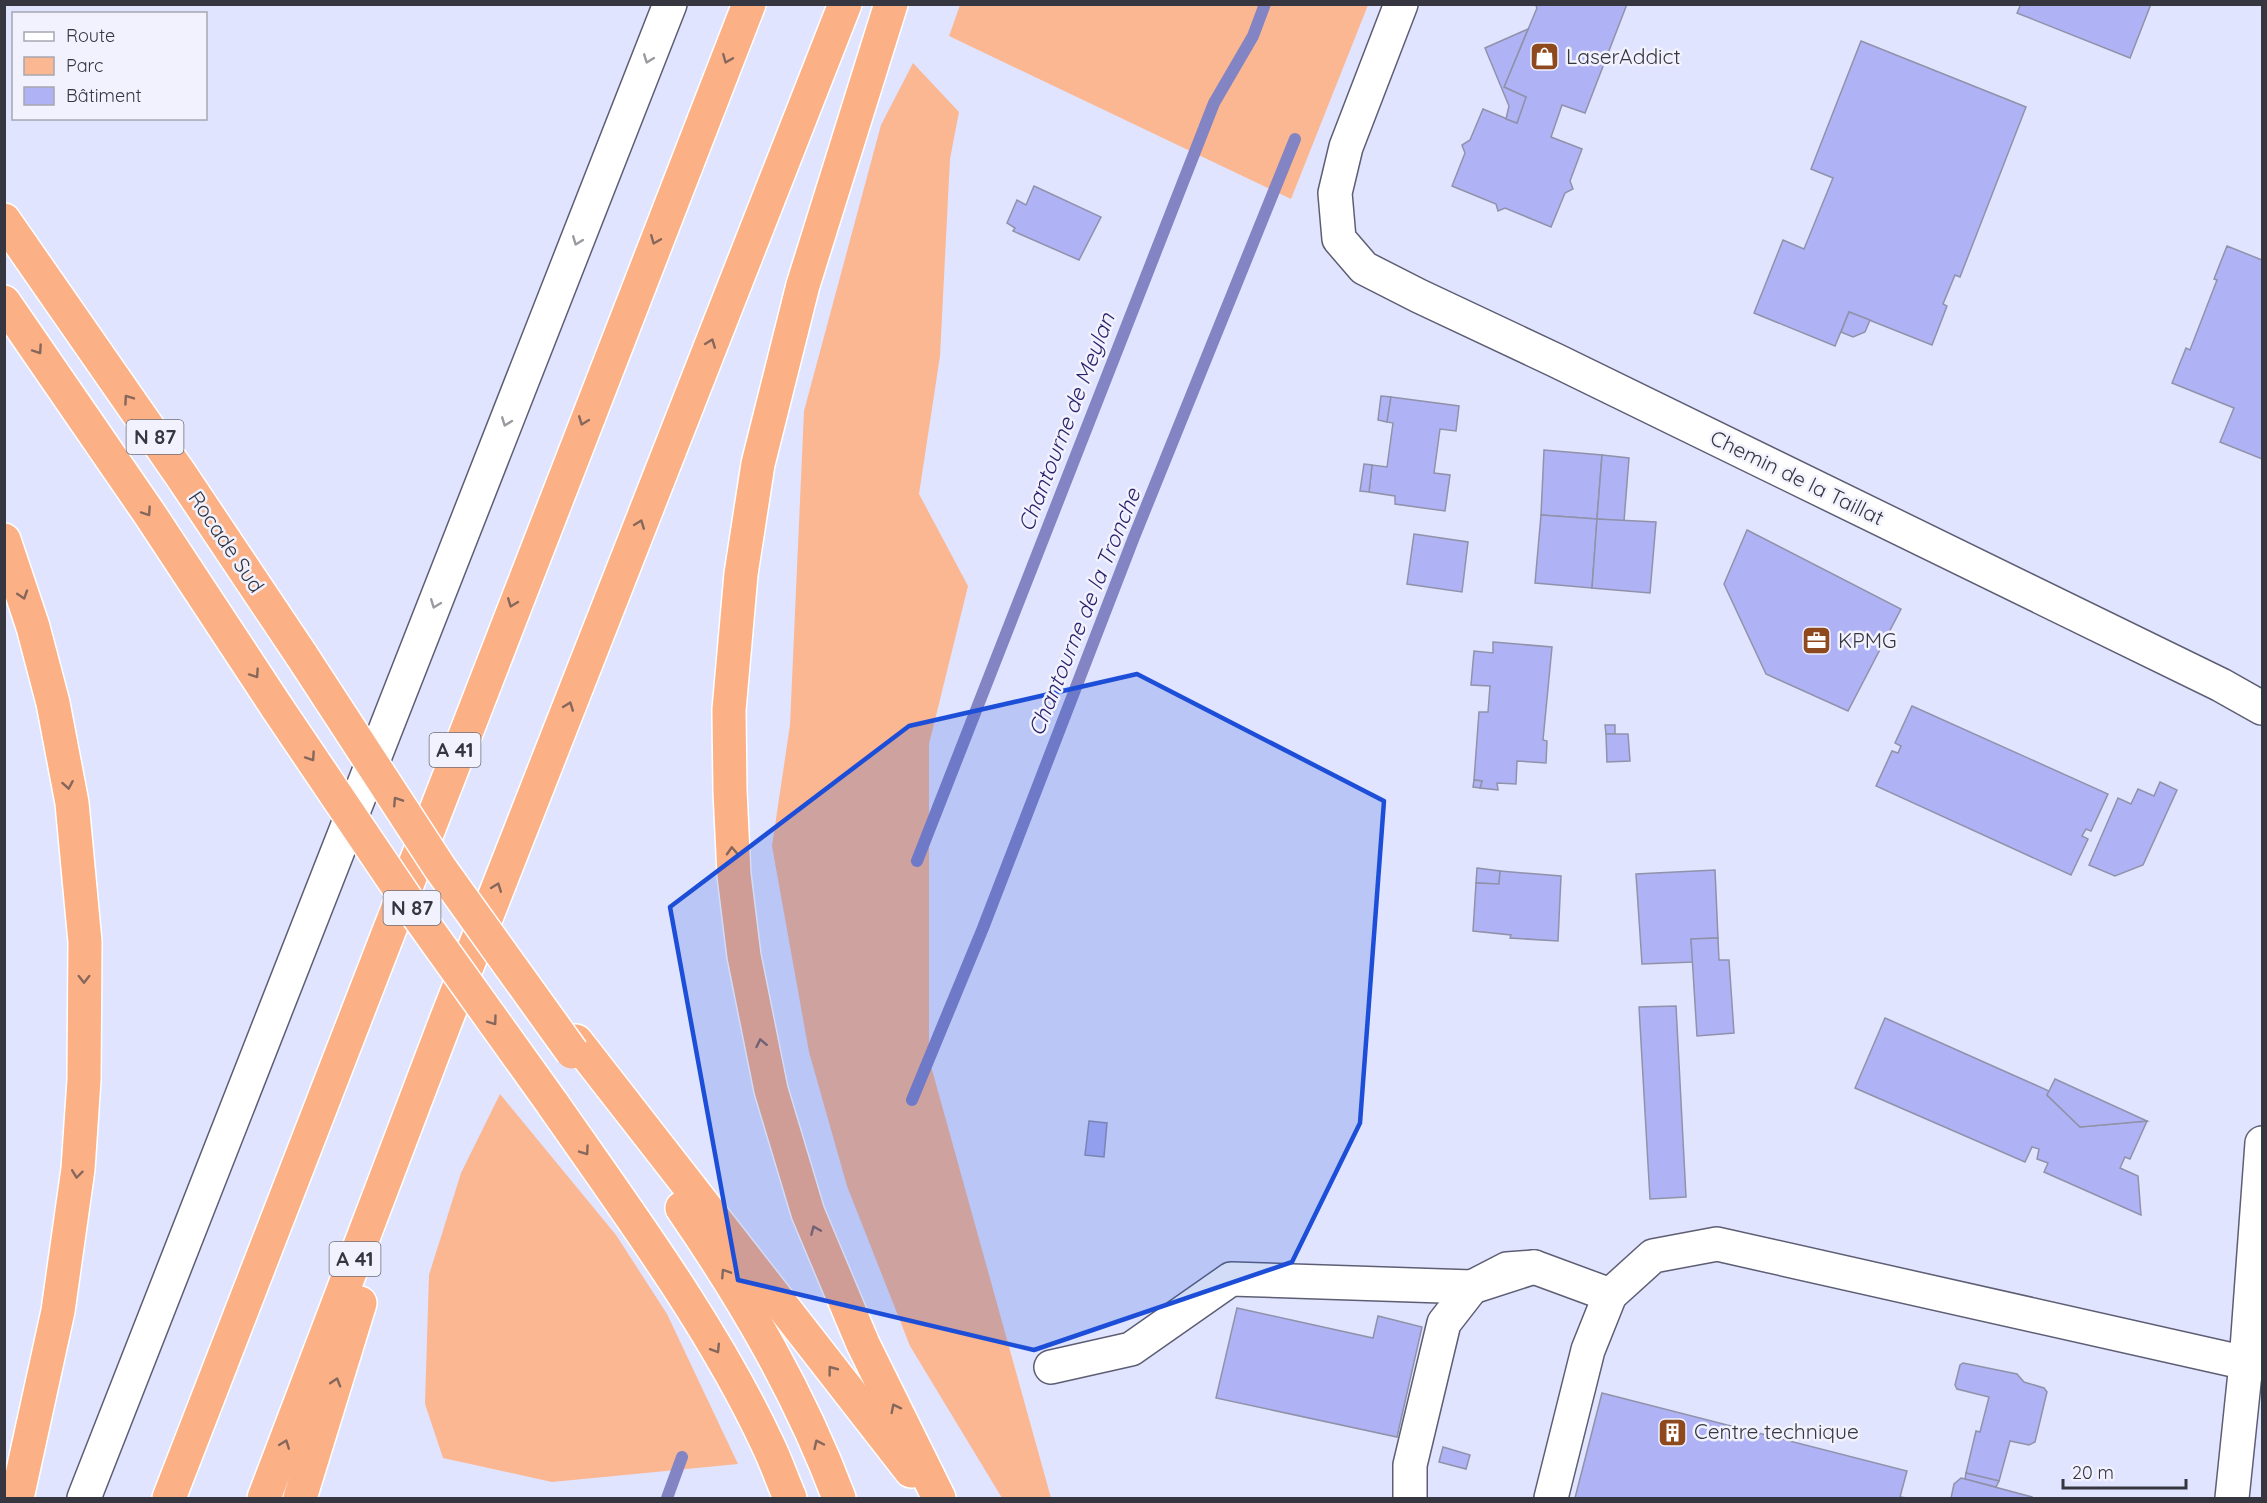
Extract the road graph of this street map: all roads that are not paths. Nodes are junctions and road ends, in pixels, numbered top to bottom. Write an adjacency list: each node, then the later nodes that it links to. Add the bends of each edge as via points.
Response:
1 (670, 4): 19 (street, one-way to 19)
2 (749, 4): 20 (highway, A 41, one-way to 20, via 478,690)
3 (845, 4): 10 (highway, A 41, one-way to 3)
4 (891, 4): 26 (highway, one-way to 4, via 863,1344 808,1213 774,1101 744,956 734,875 730,792 729,710 741,574 758,464 803,285)
5 (1401, 4): 9 (street, Chemin de la Taillat, via 1346,147 1335,193 1339,239 1364,268)
6 (4, 220): 11 (highway, Rocade Sud / N 87, one-way to 6, bridge, via 440,868 181,475)
7 (4, 302): 23 (highway, N 87, one-way to 23, bridge, via 411,906 638,1227 736,1381)
8 (4, 540): 18 (highway, one-way to 18, via 53,703 72,803 85,942 84,1080 78,1169 58,1311)
9 (2262, 708)
10 (446, 1020): 21 (highway, A 41, one-way to 10); 22 (highway, one-way to 10)
11 (574, 1047): 24 (highway, one-way to 11, via 820,1449 781,1367 743,1301); 25 (highway, one-way to 11)
12 (2262, 1143): 15 (street)
13 (1472, 1287): 14 (street, via 1507,1269 1534,1267); 16 (street, via 1231,1280 1131,1350); 17 (street, via 1444,1323)
14 (1610, 1295): 15 (street, via 1653,1256 1717,1244); 27 (street, via 1588,1350)
15 (2254, 1364): 28 (street)
16 (1051, 1367)
17 (1403, 1496)
18 (17, 1498)
19 (84, 1498)
20 (170, 1498)
21 (264, 1498)
22 (300, 1498)
23 (790, 1498)
24 (838, 1498)
25 (933, 1498)
26 (939, 1498)
27 (1551, 1498)
28 (2232, 1498)

